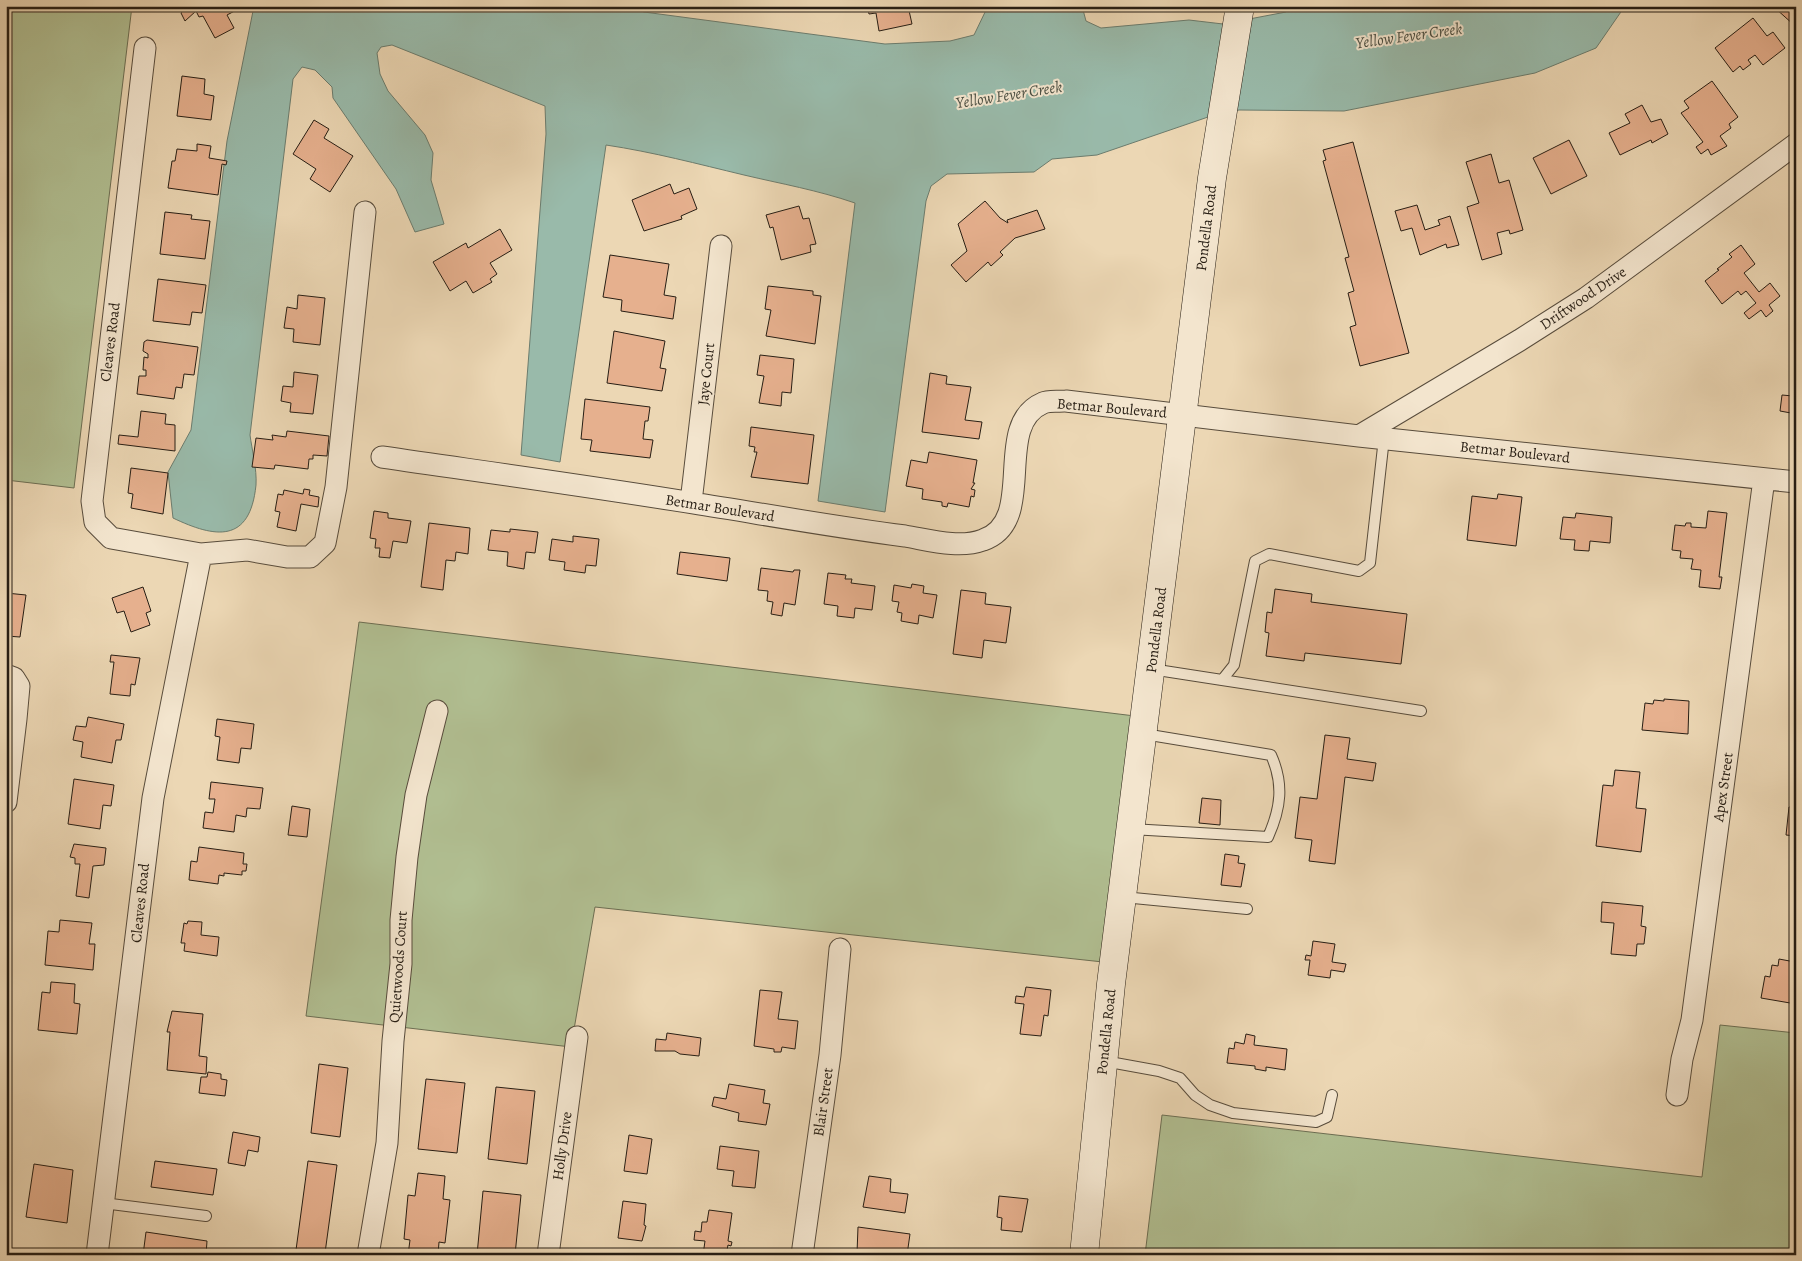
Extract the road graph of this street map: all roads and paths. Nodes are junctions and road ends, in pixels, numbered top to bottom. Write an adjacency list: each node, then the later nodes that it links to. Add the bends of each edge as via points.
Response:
1 (1240, 6): 6 (main road, Pondella Road, via 1212,178)
2 (145, 48): 13 (street, Cleaves Road, via 92,501 95,522 111,538)
3 (1796, 144): 7 (street, Driftwood Drive, via 1586,298)
4 (365, 212): 13 (street, Cleaves Road, via 336,487 325,543 310,557 287,557 247,550)
5 (721, 246): 12 (street, Jaye Court)
6 (1184, 415): 7 (street, Betmar Boulevard); 12 (street, Betmar Boulevard, via 1066,401 1043,403 1026,416 1018,436 1012,507 1002,526 985,540 964,544 839,528); 14 (main road, Pondella Road)
7 (1360, 436): 8 (street, Betmar Boulevard)
8 (1384, 438): 10 (street, Betmar Boulevard); 16 (lane, via 1370,563 1359,571 1269,554 1255,561 1234,665)
9 (382, 457): 12 (street, Betmar Boulevard)
10 (1764, 478): 11 (street, Betmar Boulevard); 29 (street, Apex Street, via 1692,1020)
11 (1796, 482)
12 (691, 502)
13 (201, 554): 30 (street, Cleaves Road, via 153,798)
14 (1151, 669): 16 (lane); 20 (main road, Pondella Road)
15 (6, 676): 19 (street, via 14,678 19,686)
16 (1222, 680): 18 (lane)
17 (437, 711): 33 (street, Quietwoods Court, via 416,795 407,857 387,1143)
18 (1422, 712)
19 (11, 718): 21 (street)
20 (1143, 734): 22 (main road, Pondella Road); 22 (lane, via 1271,755 1278,771 1281,796 1268,837)
21 (6, 802)
22 (1131, 829): 23 (main road, Pondella Road)
23 (1122, 897): 24 (lane); 27 (main road, Pondella Road)
24 (1247, 909)
25 (840, 949): 35 (street, Blair Street, via 830,1055)
26 (578, 1037): 34 (street, Holly Drive)
27 (1103, 1061): 28 (lane, via 1180,1078 1195,1095 1233,1114 1316,1122 1327,1117); 36 (main road, Pondella Road)
28 (1332, 1095)
29 (1677, 1096)
30 (103, 1202): 31 (lane); 32 (street, Cleaves Road)
31 (206, 1216)
32 (97, 1255)
33 (368, 1255)
34 (548, 1255)
35 (802, 1255)
36 (1084, 1255)

